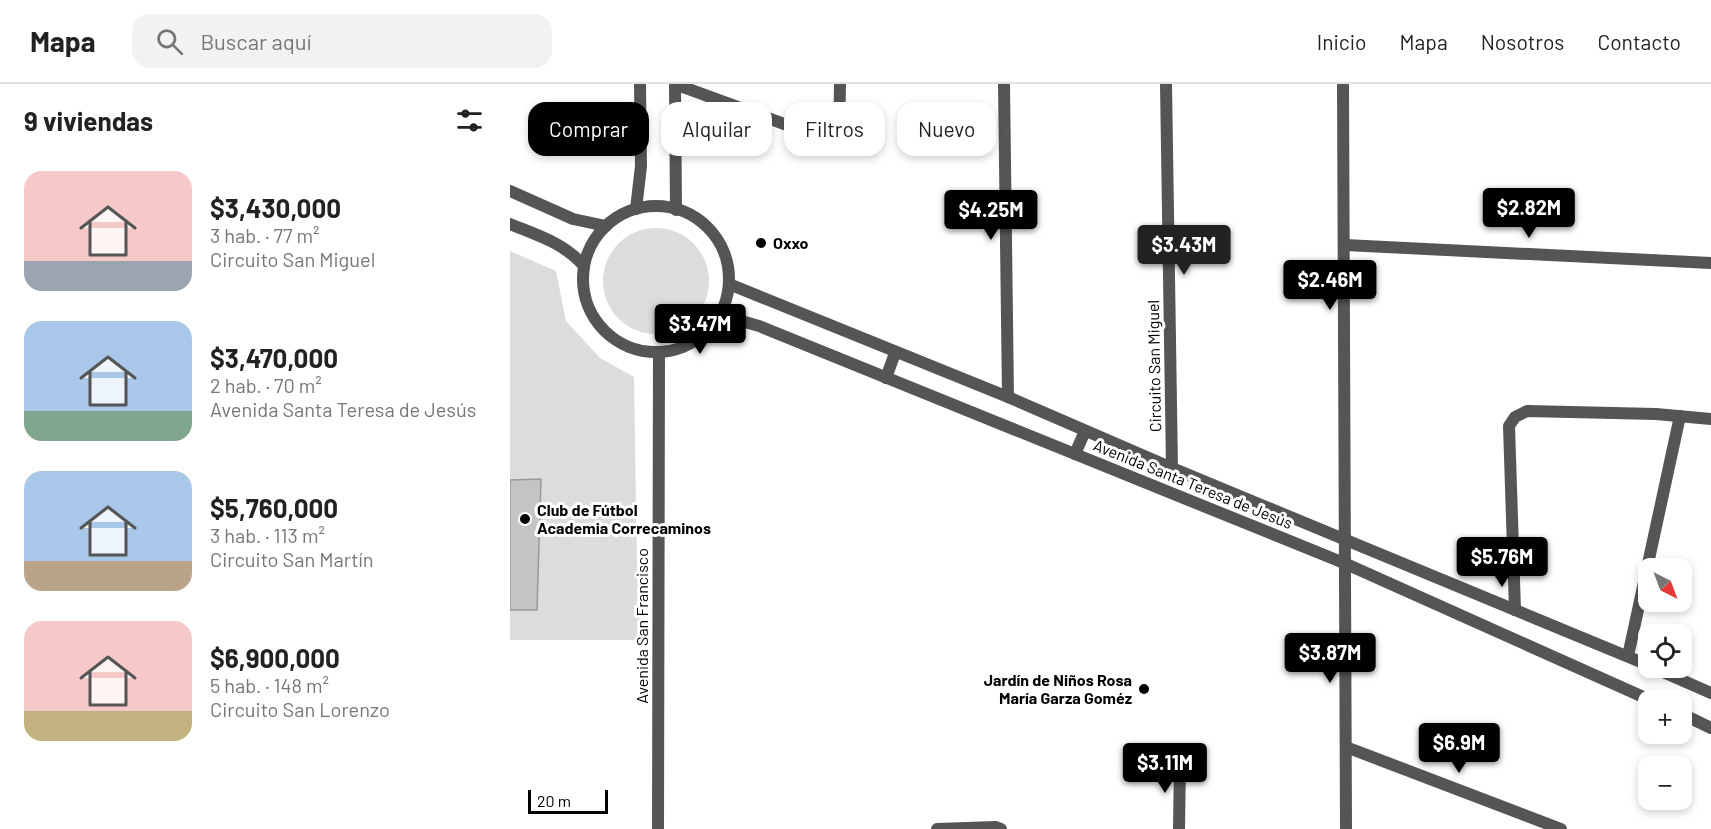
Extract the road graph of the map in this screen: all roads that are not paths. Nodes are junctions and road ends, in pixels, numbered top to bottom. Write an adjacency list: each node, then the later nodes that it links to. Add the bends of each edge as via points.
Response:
1 (640, 84): 8 (street, via 641,166)
2 (675, 84): 3 (street, via 836,143); 9 (street)
3 (840, 84)
4 (1004, 84): 20 (street)
5 (1166, 84): 25 (street, Circuito San Miguel)
6 (1344, 84): 12 (street)
7 (510, 191): 11 (street, via 573,219)
8 (636, 209): 9 (street, via 653,206); 11 (street)
9 (676, 210): 15 (street, via 707,226 720,243 728,263)
10 (510, 224): 14 (street, via 558,244)
11 (606, 226): 14 (street)
12 (1345, 245): 13 (street); 26 (street)
13 (1711, 263)
14 (584, 266): 17 (street, via 586,298 601,327 627,346)
15 (729, 284): 16 (street); 18 (street, Avenida Santa Teresa de Jesús)
16 (716, 321): 17 (street, via 697,340); 19 (street, Avenida Santa Teresa de Jesús, via 738,320 759,326)
17 (659, 352): 38 (street, Avenida San Francisco)
18 (895, 352): 19 (street); 20 (street, Avenida Santa Teresa de Jesús)
19 (886, 378): 24 (street, Avenida Santa Teresa de Jesús)
20 (1008, 398): 23 (street, Avenida Santa Teresa de Jesús)
21 (1680, 416): 22 (street); 28 (street, via 1527,411 1515,417 1509,426); 29 (street)
22 (1711, 419)
23 (1085, 430): 24 (street); 25 (street, Avenida Santa Teresa de Jesús)
24 (1075, 454): 27 (street, Avenida Santa Teresa de Jesús)
25 (1172, 468): 26 (street, Avenida Santa Teresa de Jesús)
26 (1344, 538): 27 (street); 28 (street, Avenida Santa Teresa de Jesús)
27 (1344, 563): 33 (street, Avenida Santa Teresa de Jesús); 36 (street)
28 (1515, 610): 29 (street, Avenida Santa Teresa de Jesús)
29 (1628, 656): 30 (street, Avenida Santa Teresa de Jesús)
30 (1638, 660)
31 (1677, 678): 32 (street)
32 (1711, 693)
33 (1638, 695)
34 (1692, 719): 35 (street)
35 (1711, 728)
36 (1346, 747): 42 (street); 43 (street)
37 (1180, 760): 41 (street)
38 (658, 829)
39 (937, 829): 40 (street)
40 (1002, 829)
41 (1179, 829)
42 (1346, 829)
43 (1561, 829)

